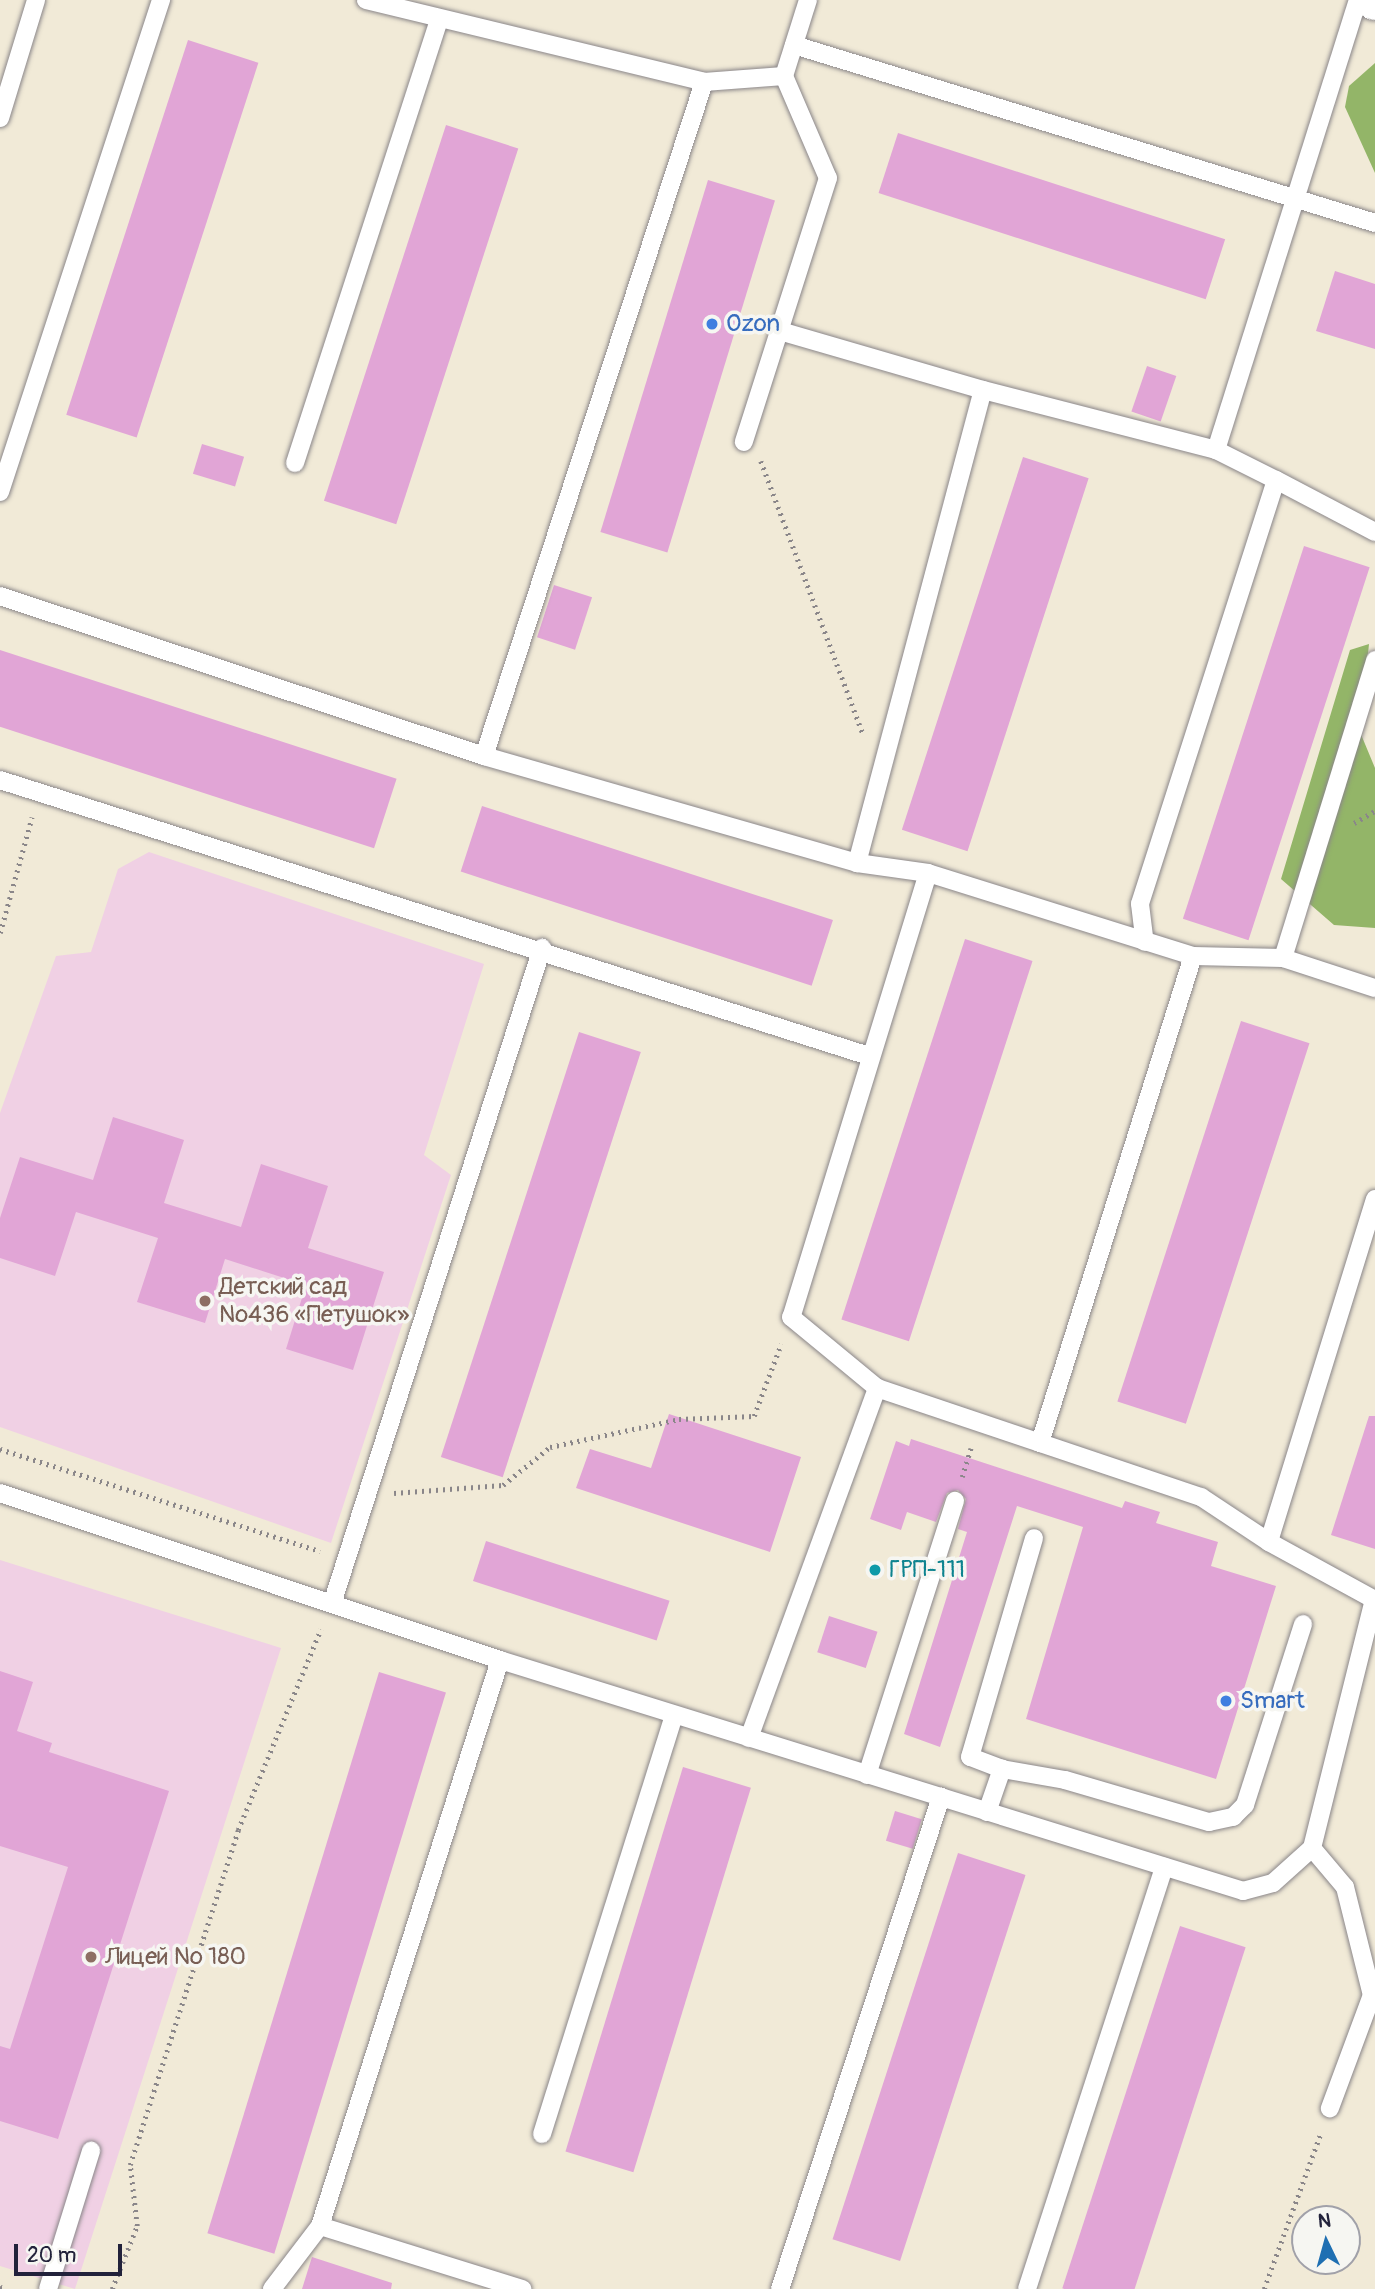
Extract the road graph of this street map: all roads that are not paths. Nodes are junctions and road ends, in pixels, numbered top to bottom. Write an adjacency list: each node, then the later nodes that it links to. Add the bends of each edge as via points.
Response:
1 (36, 0): 10 (lane)
2 (161, 0): 19 (lane)
3 (366, 0): 6 (lane)
4 (808, 0): 7 (lane)
5 (1358, 0): 11 (lane)
6 (439, 21): 9 (lane); 17 (lane)
7 (794, 45): 8 (lane); 11 (lane)
8 (784, 76): 9 (lane); 13 (lane, via 828,178)
9 (705, 82): 23 (lane)
10 (0, 118)
11 (1297, 198): 12 (lane); 16 (lane)
12 (1375, 223)
13 (780, 331): 14 (lane); 15 (lane)
14 (983, 390): 16 (lane); 25 (lane)
15 (744, 442)
16 (1216, 450): 18 (lane)
17 (295, 463)
18 (1276, 480): 20 (lane); 27 (lane, via 1140,904)
19 (0, 492)
20 (1375, 533)
21 (0, 596): 23 (lane)
22 (1375, 660): 30 (lane)
23 (484, 756): 25 (lane)
24 (0, 780): 28 (lane)
25 (856, 863): 26 (lane)
26 (928, 873): 27 (lane); 32 (lane)
27 (1145, 943): 29 (lane)
28 (542, 948): 32 (lane); 41 (lane)
29 (1193, 956): 30 (lane); 35 (lane)
30 (1283, 958): 31 (lane)
31 (1375, 988)
32 (869, 1056): 34 (lane, via 791,1317)
33 (1375, 1199): 39 (lane)
34 (877, 1388): 35 (lane); 45 (lane)
35 (1040, 1443): 39 (lane, via 1201,1497)
36 (0, 1493): 41 (lane)
37 (955, 1501): 47 (lane)
38 (1034, 1538): 46 (lane, via 970,1757)
39 (1269, 1542): 40 (lane)
40 (1374, 1600): 50 (lane)
41 (332, 1604): 43 (lane)
42 (1303, 1624): 46 (lane, via 1245,1805 1233,1817 1209,1822 1066,1780)
43 (500, 1660): 44 (lane); 55 (lane)
44 (674, 1715): 45 (lane); 53 (lane)
45 (749, 1738): 47 (lane)
46 (1002, 1769): 49 (lane)
47 (867, 1774): 48 (lane)
48 (941, 1797): 49 (lane); 59 (lane)
49 (987, 1812): 51 (lane)
50 (1312, 1848): 51 (lane, via 1273,1883 1243,1892); 52 (lane, via 1345,1887 1372,1995)
51 (1164, 1867): 60 (lane)
52 (1330, 2108)
53 (542, 2134)
54 (91, 2151): 56 (lane)
55 (320, 2226): 57 (lane); 58 (lane)
56 (48, 2289)
57 (272, 2289)
58 (522, 2289)
59 (780, 2289)
60 (1027, 2289)

